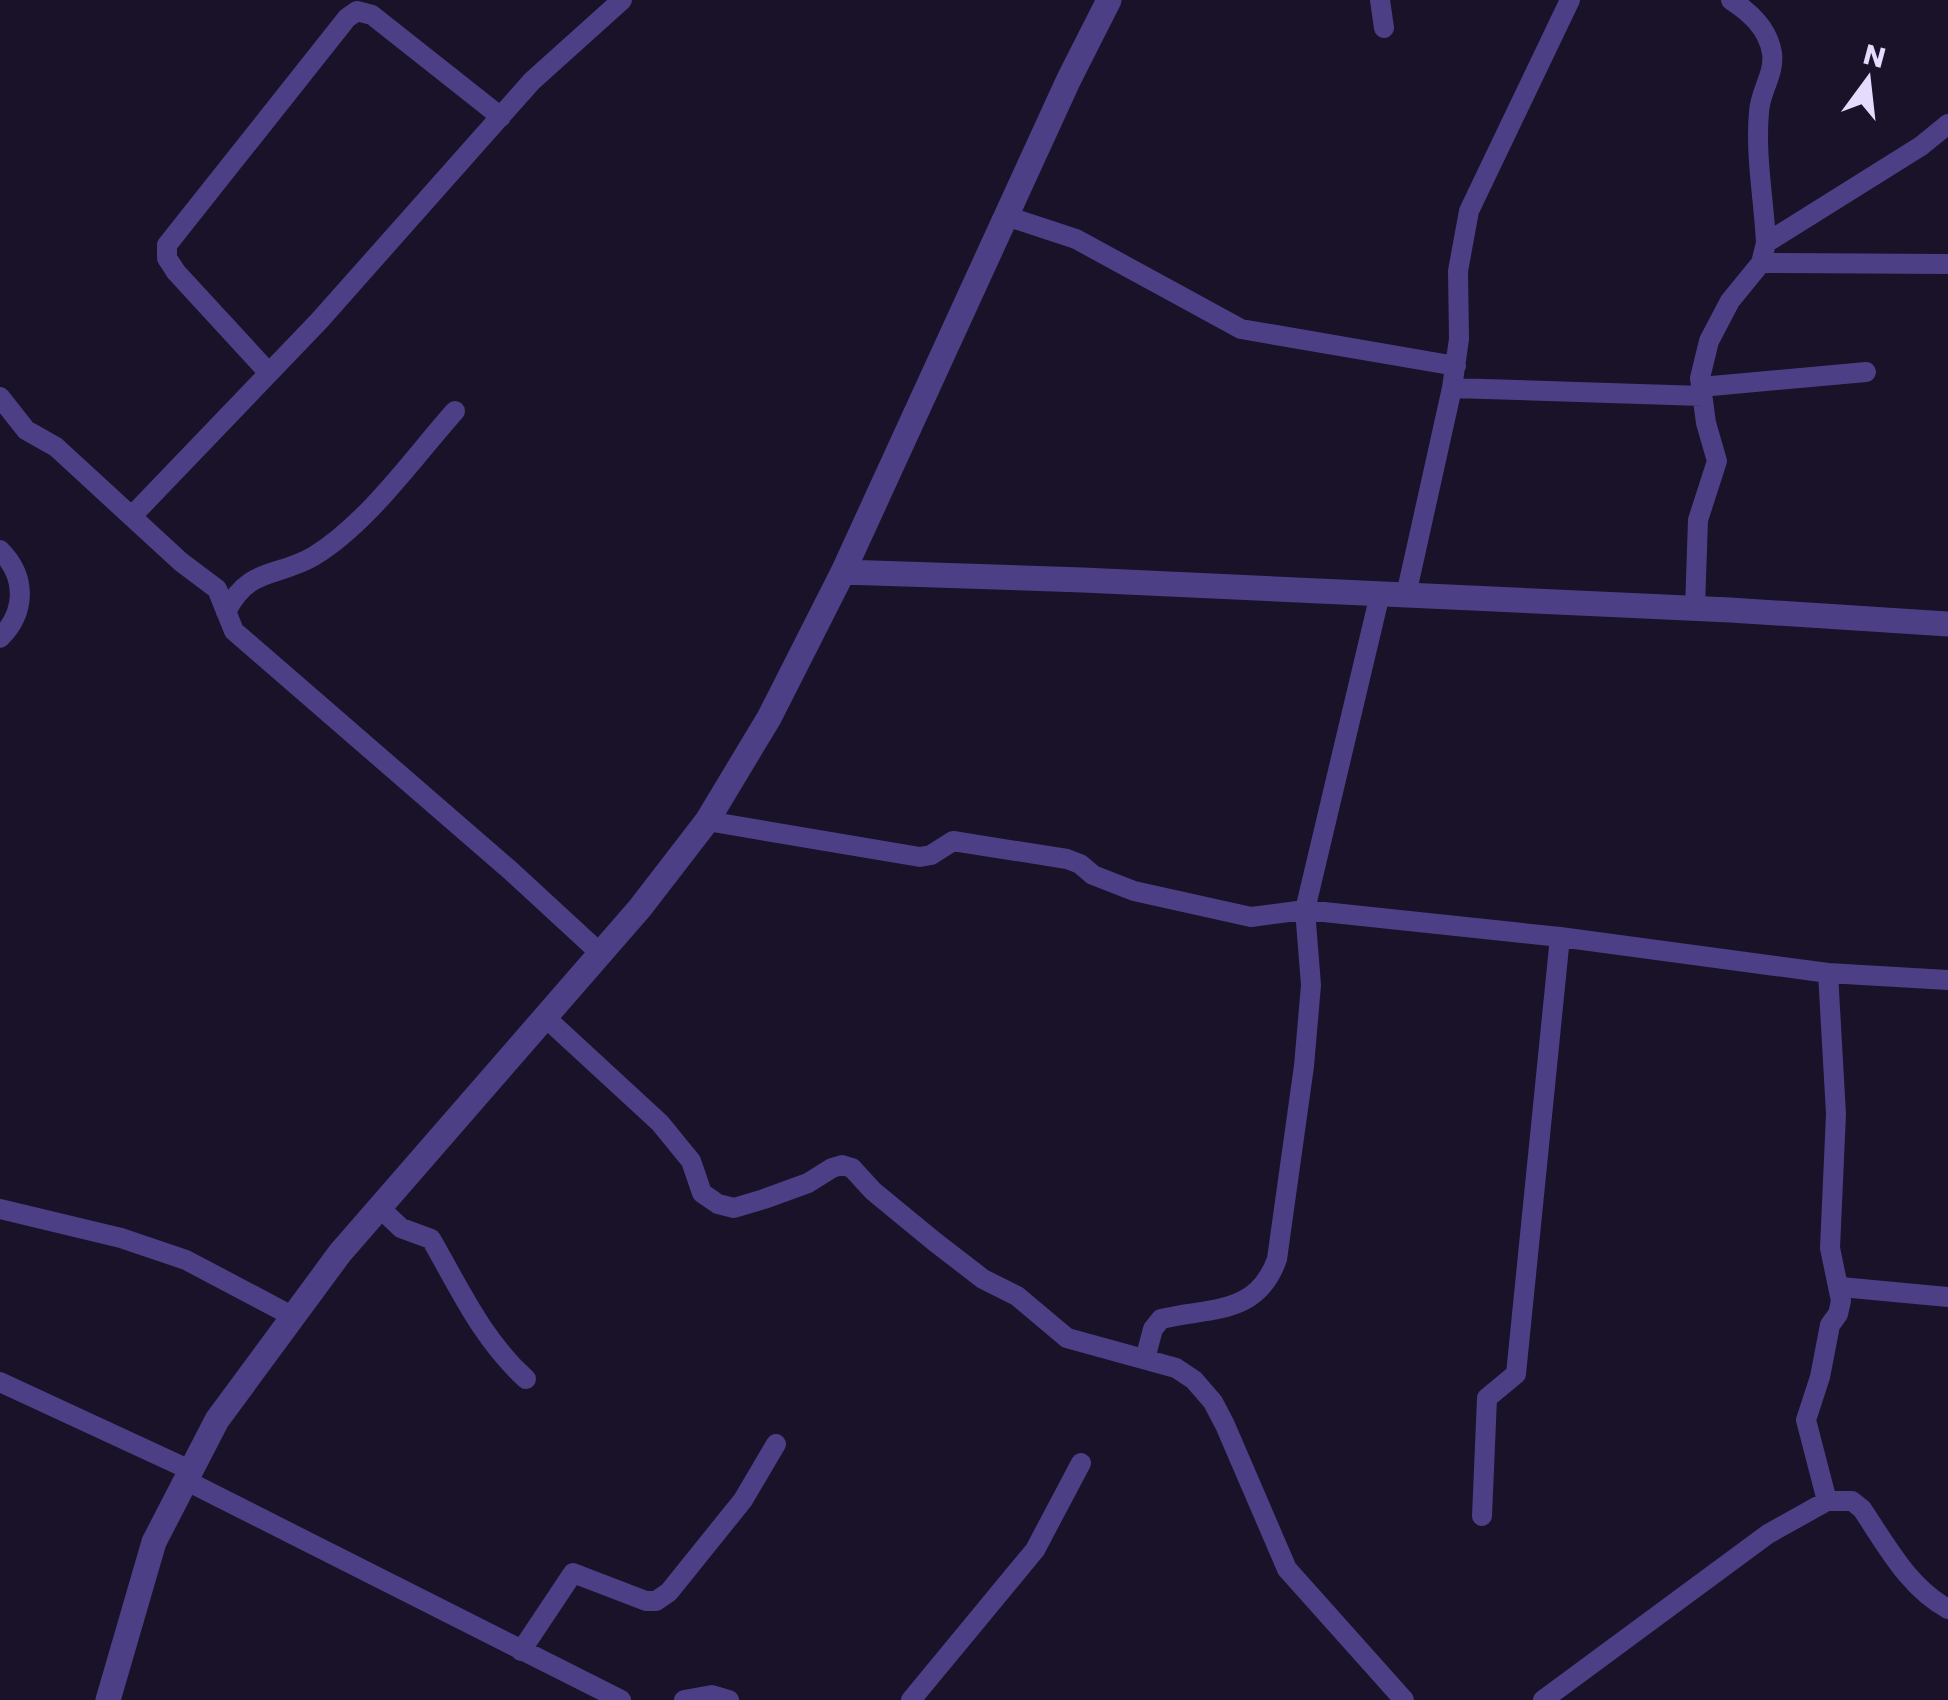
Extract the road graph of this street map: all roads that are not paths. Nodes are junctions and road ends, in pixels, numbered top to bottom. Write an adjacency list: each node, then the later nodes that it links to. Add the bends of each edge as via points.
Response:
1 (622, 0): 7 (street)
2 (1109, 0): 9 (street)
3 (1380, 0): 6 (street)
4 (1570, 0): 14 (street, via 1468,210)
5 (1743, 3): 10 (street, via 1772,52 1758,114)
6 (1384, 28)
7 (501, 117): 13 (street); 13 (street, via 372,15 347,18 167,245 176,272)
8 (1948, 124): 10 (street)
9 (1006, 216): 14 (street, via 1076,239 1241,329); 20 (street)
10 (1763, 253): 11 (street); 15 (street, via 1709,341)
11 (1948, 264)
12 (1866, 372): 15 (street)
13 (270, 373): 18 (street)
14 (1454, 377): 15 (street); 22 (street)
15 (1701, 391): 23 (street, via 1717,461 1698,520)
16 (0, 397): 18 (street, via 26,430 56,447)
17 (455, 411): 24 (street, via 349,530 311,558 262,574 236,592)
18 (132, 516): 24 (street, via 217,589)
19 (0, 550): 26 (street, via 20,591 15,623)
20 (843, 572): 21 (street); 27 (street)
21 (1380, 594): 22 (street); 28 (street)
22 (1406, 596): 23 (street)
23 (1695, 608): 25 (street)
24 (226, 612): 30 (street, via 234,631)
25 (1948, 624)
26 (0, 638)
27 (706, 821): 28 (street, via 920,856 953,841 990,846 1067,859 1134,891 1251,916); 30 (street)
28 (1305, 910): 29 (street); 39 (street, via 1305,1050 1277,1259 1272,1273 1237,1306 1161,1319)
29 (1560, 937): 31 (street); 46 (street, via 1516,1376 1487,1398)
30 (601, 954): 33 (street)
31 (1828, 973): 32 (street); 36 (street, via 1836,1114 1830,1248)
32 (1948, 980)
33 (546, 1018): 34 (street); 39 (street, via 660,1123 691,1161 702,1193 718,1204 749,1204 842,1164 1067,1338)
34 (380, 1208): 38 (street); 40 (street, via 402,1228 430,1238 488,1338)
35 (0, 1210): 38 (street, via 186,1260)
36 (1840, 1287): 37 (street); 45 (street, via 1806,1420)
37 (1948, 1297)
38 (292, 1316): 44 (street, via 217,1420)
39 (1145, 1359): 54 (street, via 1176,1368 1212,1402 1287,1568)
40 (526, 1379)
41 (0, 1382): 44 (street)
42 (776, 1444): 48 (street, via 744,1500 669,1592 646,1601 573,1573)
43 (1081, 1463): 53 (street, via 1035,1550)
44 (188, 1475): 48 (street); 49 (street, via 154,1542)
45 (1827, 1501): 47 (street, via 1852,1500 1914,1584); 55 (street, via 1768,1534)
46 (1482, 1516)
47 (1948, 1609)
48 (521, 1650): 50 (street)
49 (108, 1700)
50 (620, 1700)
51 (684, 1700): 52 (street)
52 (729, 1700)
53 (911, 1700)
54 (1404, 1700)
55 (1543, 1700)

